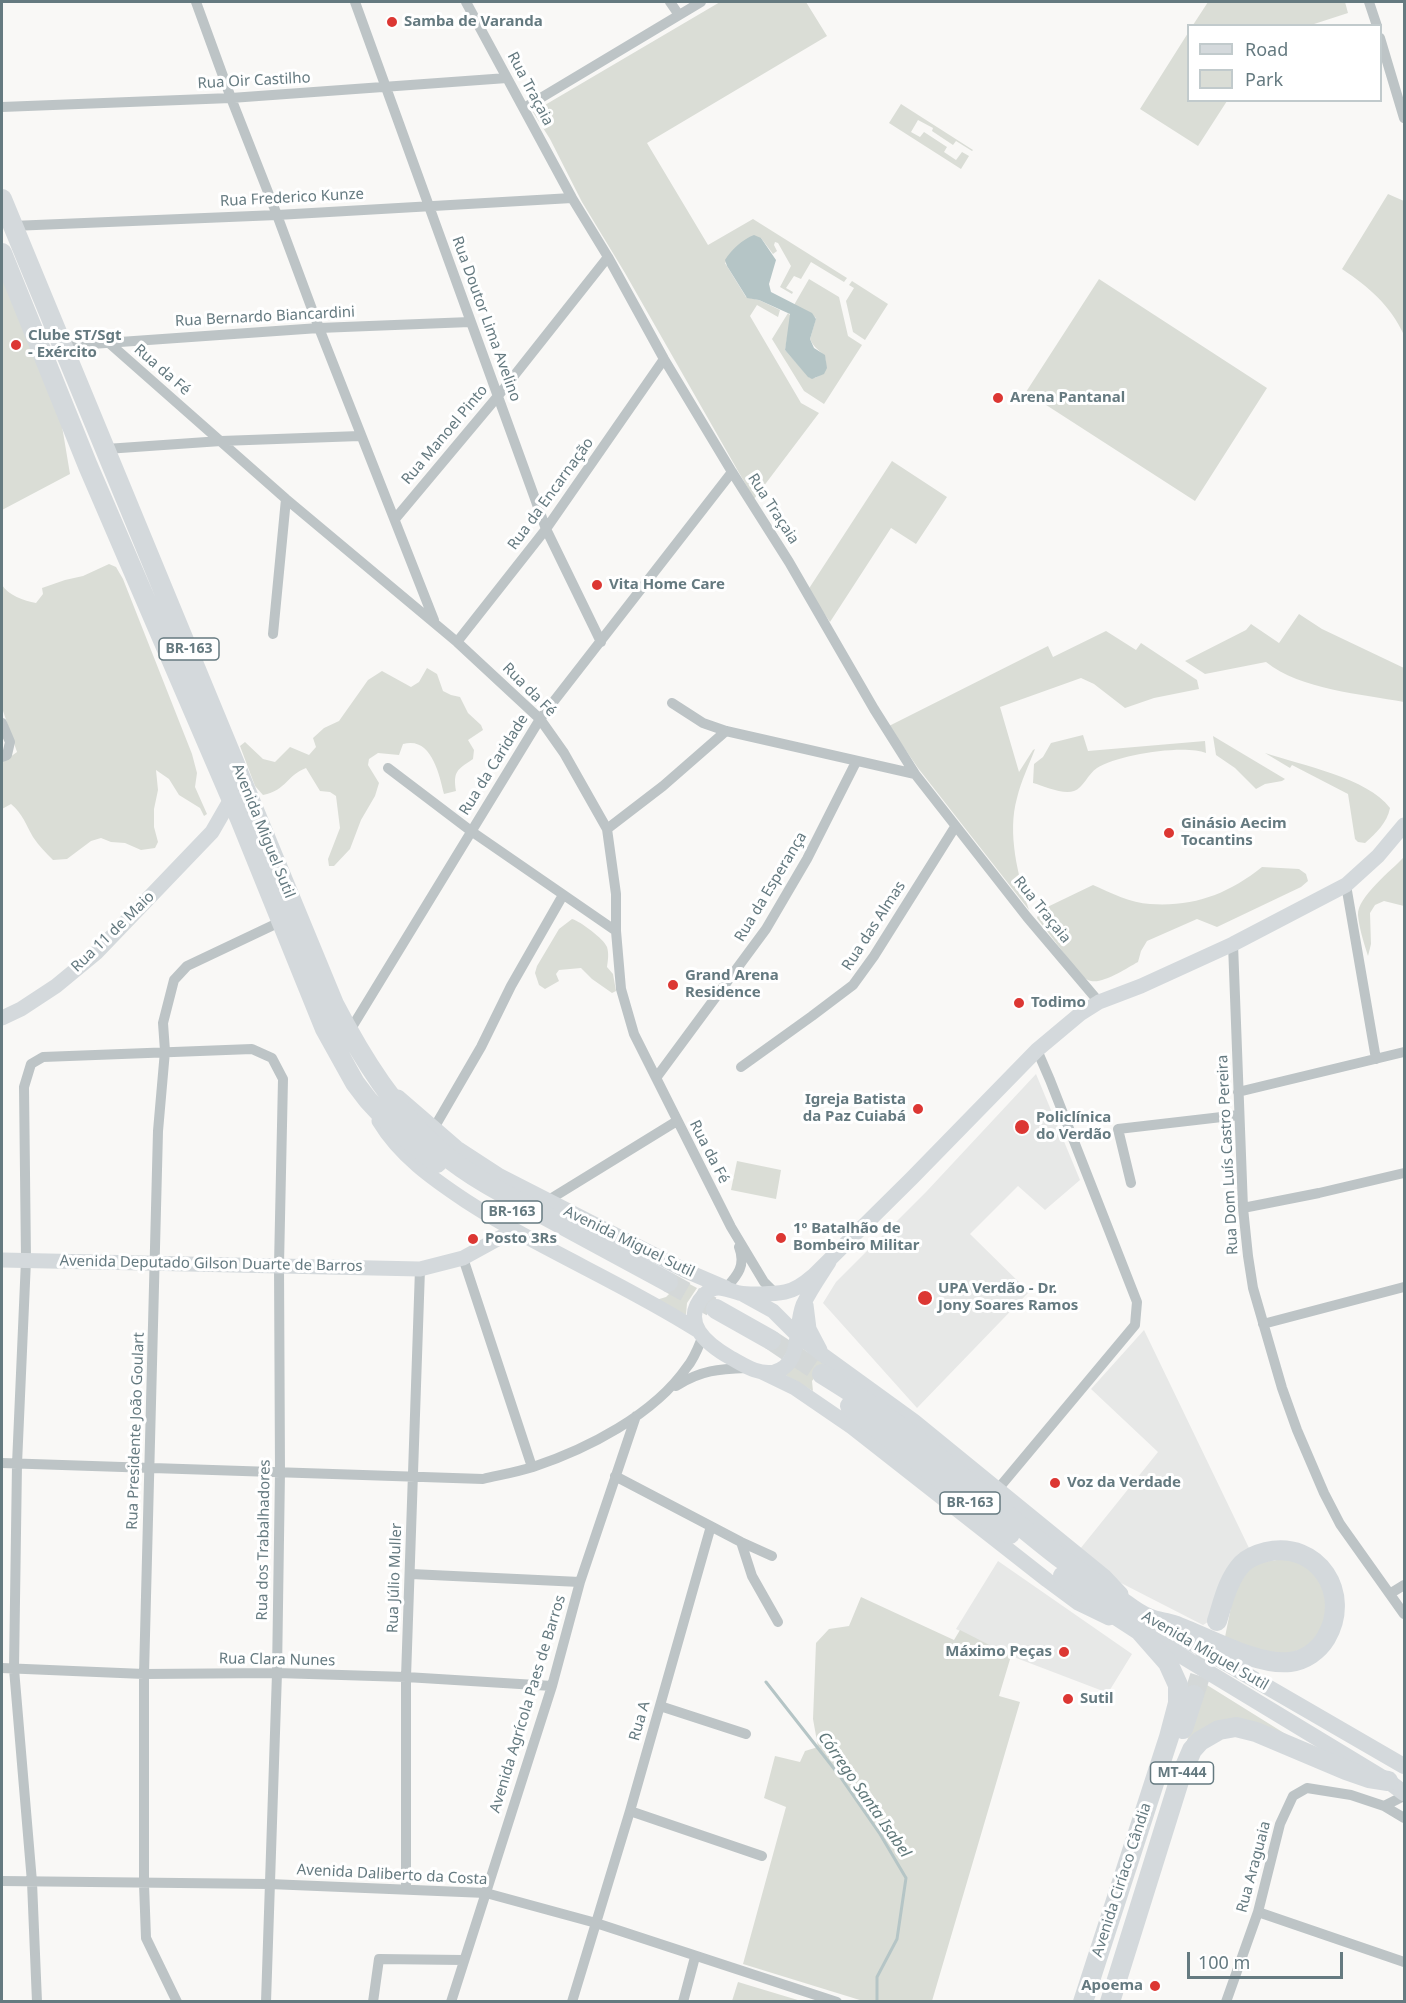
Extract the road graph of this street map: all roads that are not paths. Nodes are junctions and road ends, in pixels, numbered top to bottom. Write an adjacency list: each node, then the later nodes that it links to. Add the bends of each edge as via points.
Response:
1 (196, 2): 13 (street)
2 (355, 2): 12 (street, Rua Doutor Lima Avelino)
3 (466, 2): 10 (street, Rua Traçaia)
4 (670, 2): 7 (street)
5 (701, 2): 7 (street)
6 (1369, 2): 8 (street)
7 (679, 15): 15 (street)
8 (1376, 24)
9 (1382, 42): 11 (street)
10 (507, 78): 12 (street, Rua Oir Castilho); 15 (street, Rua Traçaia)
11 (1399, 80): 16 (street)
12 (387, 87): 13 (street, Rua Oir Castilho); 19 (street, Rua Doutor Lima Avelino)
13 (231, 98): 14 (street, Rua Oir Castilho); 20 (street)
14 (2, 107)
15 (524, 108): 17 (street, Rua Traçaia)
16 (1404, 118)
17 (572, 198): 19 (street, Rua Frederico Kunze); 23 (street, Rua Traçaia)
18 (2, 199): 21 (highway, Avenida Miguel Sutil / BR-163)
19 (430, 206): 20 (street, Rua Frederico Kunze); 24 (street, Rua Doutor Lima Avelino)
20 (277, 215): 21 (street, Rua Frederico Kunze); 25 (street)
21 (12, 226): 27 (highway, Avenida Miguel Sutil / BR-163)
22 (2, 253): 49 (highway, Avenida Miguel Sutil / BR-163, via 88,466)
23 (608, 257): 28 (street, Rua Traçaia); 29 (street, Rua Manoel Pinto)
24 (470, 322): 25 (street, Rua Bernardo Biancardini); 29 (street, Rua Doutor Lima Avelino)
25 (319, 328): 26 (street, Rua Bernardo Biancardini); 30 (street)
26 (108, 342): 27 (street, Rua Bernardo Biancardini); 31 (street, Rua da Fé)
27 (63, 346): 32 (highway, Avenida Miguel Sutil / BR-163)
28 (664, 359): 33 (street, Rua Traçaia); 36 (street, Rua da Encarnação)
29 (498, 396): 35 (street, Rua Manoel Pinto); 36 (street, Rua Doutor Lima Avelino)
30 (360, 436): 31 (street); 35 (street)
31 (221, 441): 32 (street); 34 (street, Rua da Fé)
32 (106, 449): 63 (highway, Avenida Miguel Sutil / BR-163, via 334,1004)
33 (732, 472): 40 (street, Rua da Caridade); 48 (street, Rua Traçaia)
34 (286, 499): 37 (street, Rua da Fé); 38 (street)
35 (395, 519): 37 (street)
36 (546, 529): 39 (street, Rua da Encarnação); 40 (street, Rua Doutor Lima Avelino)
37 (435, 622): 39 (street, Rua da Fé)
38 (273, 634)
39 (458, 642): 42 (street, Rua da Fé)
40 (601, 642): 42 (street, Rua da Caridade)
41 (672, 703): 44 (street, via 703,723)
42 (540, 719): 53 (street, Rua da Fé); 54 (street, Rua da Caridade)
43 (2, 723): 45 (street, via 10,742 7,755)
44 (726, 731): 46 (street); 53 (street)
45 (2, 757)
46 (856, 762): 48 (street); 69 (street, Rua da Esperança, via 766,929)
47 (388, 768): 54 (street)
48 (915, 774): 52 (street, Rua Traçaia)
49 (231, 799): 50 (highway, Avenida Miguel Sutil / BR-163); 55 (street, Rua 11 de Maio)
50 (240, 819): 55 (street, Rua 11 de Maio); 58 (highway, Avenida Miguel Sutil / BR-163)
51 (1404, 825): 56 (street)
52 (955, 827): 61 (street, Rua Traçaia); 68 (street, Rua das Almas, via 853,985)
53 (607, 829): 59 (street, Rua da Fé, via 616,894)
54 (471, 831): 57 (street); 63 (street, Rua da Caridade)
55 (212, 832): 62 (street, Rua 11 de Maio, via 96,952 56,986)
56 (1346, 885): 60 (street); 67 (street)
57 (563, 895): 59 (street); 75 (street)
58 (282, 921): 65 (street, Rua Presidente João Goulart, via 187,966 174,980 163,1023); 72 (highway, Avenida Miguel Sutil / BR-163, via 325,1029 355,1083)
59 (616, 931): 69 (street, Rua da Fé, via 621,989 634,1034)
60 (1233, 944): 61 (street); 70 (street, Rua Dom Luís Castro Pereira)
61 (1099, 1002): 64 (street)
62 (2, 1018)
63 (349, 1032): 71 (highway, Avenida Miguel Sutil / BR-163)
64 (1037, 1050): 88 (street); 110 (street, via 1137,1302 1135,1325)
65 (165, 1051): 86 (street, via 43,1058 31,1064 24,1087); 87 (street, Rua Presidente João Goulart, via 158,1131); 89 (street, Rua dos Trabalhadores, via 252,1049 272,1058 284,1079)
66 (1404, 1052): 67 (street)
67 (1376, 1059): 70 (street)
68 (741, 1067)
69 (656, 1078): 74 (street, Rua da Fé)
70 (1238, 1092): 73 (street, Rua Dom Luís Castro Pereira)
71 (388, 1093): 72 (highway, BR-163, via 423,1134 479,1180 665,1287 475,1190 422,1152); 75 (street, Avenida Miguel Sutil, via 405,1101)
72 (376, 1110): 80 (street, Avenida Miguel Sutil, via 383,1128 411,1160 435,1181)
73 (1239, 1115): 77 (street, via 1118,1129); 79 (street, Rua Dom Luís Castro Pereira)
74 (677, 1121): 78 (street); 81 (street, Rua da Fé)
75 (434, 1128): 78 (street, Avenida Miguel Sutil, via 476,1161)
76 (1404, 1173): 79 (street)
77 (1131, 1183)
78 (547, 1201): 92 (street, Avenida Miguel Sutil, via 684,1270)
79 (1243, 1208): 96 (street, Rua Dom Luís Castro Pereira, via 1253,1288)
80 (498, 1221): 82 (street, Avenida Miguel Sutil); 83 (street)
81 (732, 1227): 92 (street, Rua da Fé, via 742,1257); 93 (street, Rua da Fé, via 764,1282)
82 (514, 1230): 83 (street, Avenida Deputado Gilson Duarte de Barros); 95 (street, Avenida Miguel Sutil, via 661,1307)
83 (495, 1240): 84 (street, Avenida Deputado Gilson Duarte de Barros)
84 (463, 1257): 90 (street, Avenida Deputado Gilson Duarte de Barros); 105 (street)
85 (2, 1260): 86 (street, Avenida Deputado Gilson Duarte de Barros)
86 (26, 1260): 87 (street, Avenida Deputado Gilson Duarte de Barros); 104 (street)
87 (156, 1262): 89 (street, Avenida Deputado Gilson Duarte de Barros); 106 (street, Rua Presidente João Goulart)
88 (829, 1262): 93 (street, via 799,1287); 94 (street)
89 (279, 1265): 90 (street, Avenida Deputado Gilson Duarte de Barros); 107 (street, Rua dos Trabalhadores)
90 (420, 1269): 108 (street, Rua Júlio Muller)
91 (1404, 1287): 96 (street)
92 (733, 1290): 93 (street); 95 (street, via 710,1290 702,1298 695,1317); 97 (street, Avenida Miguel Sutil, via 773,1311)
93 (775, 1293)
94 (806, 1299): 97 (street); 100 (street)
95 (707, 1324): 98 (highway); 99 (street, Avenida Miguel Sutil, via 719,1351); 101 (street, via 687,1368)
96 (1263, 1324): 117 (street, Rua Dom Luís Castro Pereira, via 1297,1430 1324,1493 1341,1524)
97 (796, 1334): 99 (street, via 795,1351 789,1363 777,1371); 100 (street, Avenida Miguel Sutil)
98 (768, 1345)
99 (755, 1370): 101 (street, via 716,1369 692,1376); 119 (street, Avenida Miguel Sutil, via 795,1388 852,1427 1078,1603 1096,1613)
100 (821, 1371): 110 (street, Avenida Miguel Sutil, via 914,1421); 119 (highway, BR-163, via 884,1414)
101 (658, 1397): 102 (street)
102 (636, 1416): 105 (street, via 592,1443); 109 (street, Avenida Agrícola Paes de Barros)
103 (2, 1463): 104 (street)
104 (17, 1464): 106 (street); 123 (street)
105 (532, 1467): 108 (street, via 483,1479)
106 (149, 1468): 107 (street); 125 (street, Rua Presidente João Goulart)
107 (280, 1472): 108 (street); 124 (street, Rua dos Trabalhadores)
108 (413, 1476): 114 (street, Rua Júlio Muller)
109 (615, 1476): 111 (street); 115 (street, Avenida Agrícola Paes de Barros)
110 (998, 1489): 119 (street, Avenida Miguel Sutil, via 1104,1576 1121,1593)
111 (711, 1526): 112 (street); 129 (street, Rua A)
112 (741, 1542): 113 (street); 121 (street, via 752,1576)
113 (772, 1556)
114 (411, 1574): 115 (street); 126 (street, Rua Júlio Muller)
115 (580, 1582): 127 (street, Avenida Agrícola Paes de Barros)
116 (1404, 1585): 117 (street)
117 (1391, 1593): 118 (street, Rua Dom Luís Castro Pereira)
118 (1404, 1614)
119 (1136, 1620): 120 (highway, via 1172,1624 1263,1659 1290,1662 1316,1651 1324,1641 1335,1611 1333,1587 1318,1564 1297,1552 1259,1554 1236,1570); 131 (main road, Avenida Miguel Sutil / BR-163); 132 (main road, Avenida Miguel Sutil / BR-163); 157 (highway, Avenida Ciríaco Cândia / MT-444, via 1174,1674 1178,1703)
120 (1217, 1621)
121 (778, 1622)
122 (2, 1668): 123 (street, Rua Clara Nunes)
123 (14, 1669): 125 (street, Rua Clara Nunes); 139 (street)
124 (277, 1673): 125 (street, Rua Clara Nunes); 126 (street, Rua Clara Nunes); 141 (street, Rua dos Trabalhadores)
125 (144, 1674): 140 (street, Rua Presidente João Goulart)
126 (406, 1677): 127 (street, Rua Clara Nunes); 142 (street, Rua Júlio Muller)
127 (552, 1686): 143 (street, Avenida Agrícola Paes de Barros)
128 (1194, 1695): 158 (highway, via 1136,1872)
129 (660, 1706): 130 (street); 135 (street, Rua A)
130 (747, 1734)
131 (1404, 1766)
132 (1388, 1781): 133 (main road, Avenida Miguel Sutil / BR-163); 159 (highway, MT-444, via 1346,1770 1243,1727 1219,1730 1200,1741 1180,1778)
133 (1404, 1795): 134 (street)
134 (1384, 1806): 136 (street, Rua Araguaia); 144 (street, Rua Araguaia, via 1351,1795 1307,1788 1293,1797 1280,1824)
135 (630, 1811): 137 (street); 145 (street, Rua A)
136 (1404, 1818)
137 (762, 1856)
138 (2, 1881): 139 (street, Avenida Daliberto da Costa)
139 (32, 1882): 140 (street, Avenida Daliberto da Costa); 149 (street)
140 (144, 1884): 141 (street, Avenida Daliberto da Costa); 150 (street, Rua Presidente João Goulart, via 146,1938)
141 (269, 1884): 142 (street, Avenida Daliberto da Costa); 151 (street, Rua dos Trabalhadores)
142 (406, 1889): 143 (street, Avenida Daliberto da Costa)
143 (486, 1893): 145 (street, Avenida Daliberto da Costa); 147 (street, Avenida Agrícola Paes de Barros)
144 (1258, 1912): 148 (street); 160 (street, Rua Araguaia)
145 (596, 1923): 146 (street, Avenida Daliberto da Costa); 154 (street, Rua A)
146 (695, 1957): 155 (street); 156 (street, Avenida Daliberto da Costa)
147 (463, 1960): 152 (street, via 379,1959); 153 (street, Avenida Agrícola Paes de Barros)
148 (1404, 1962)
149 (37, 2001)
150 (177, 2001)
151 (266, 2001)
152 (373, 2001)
153 (451, 2001)
154 (572, 2001)
155 (683, 2001)
156 (837, 2001)
157 (1083, 2001)
158 (1101, 2001)
159 (1110, 2001)
160 (1226, 2001)

